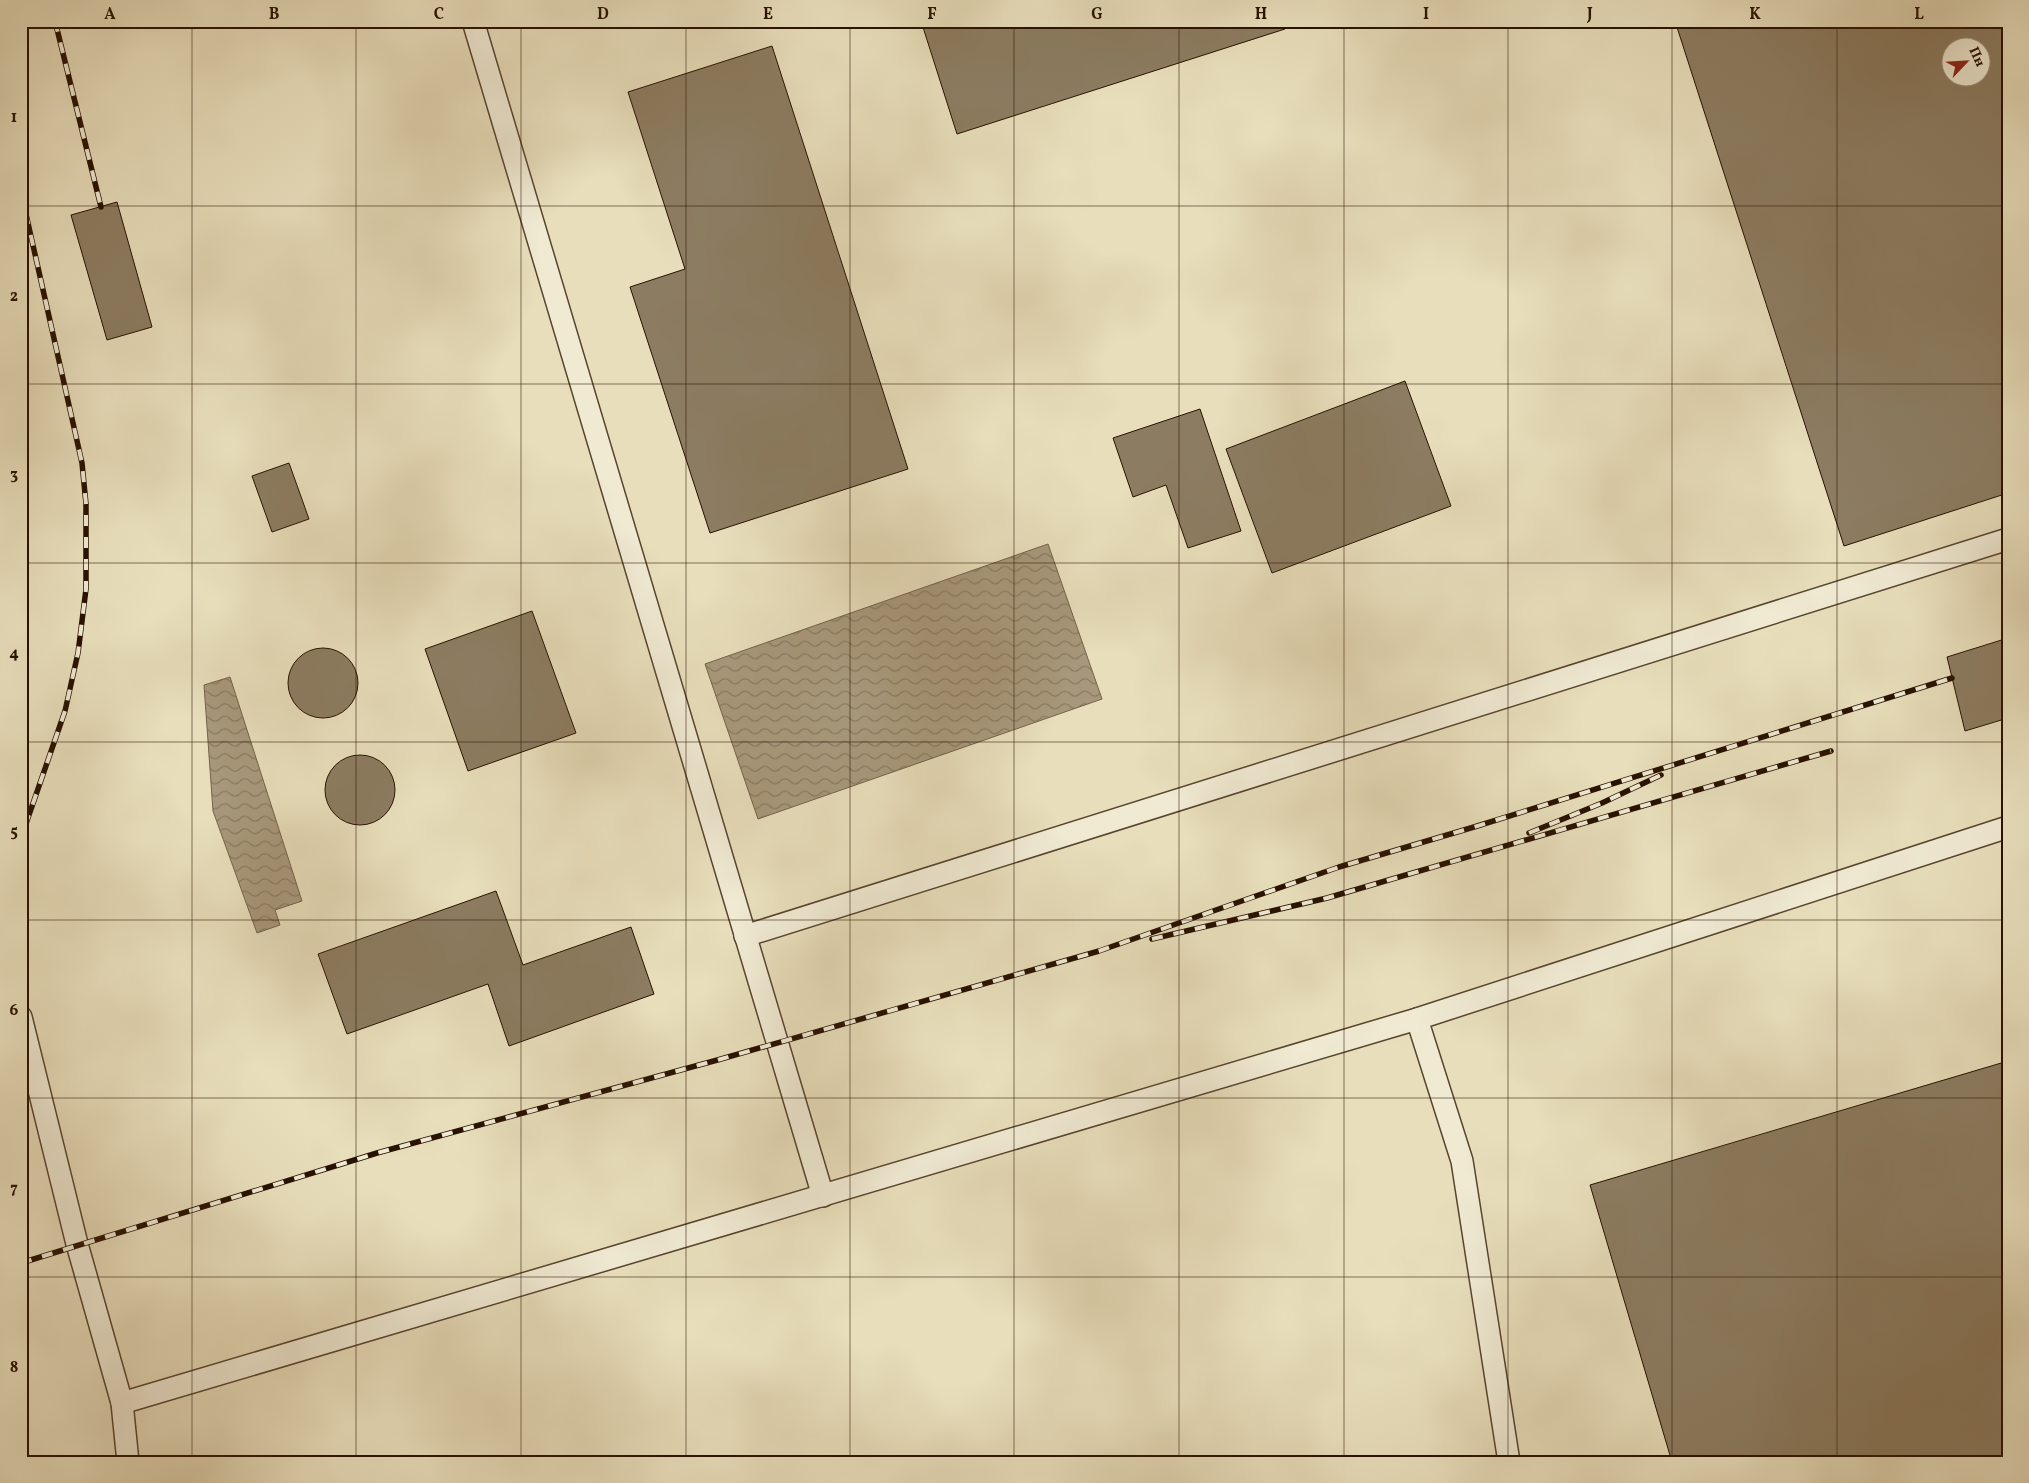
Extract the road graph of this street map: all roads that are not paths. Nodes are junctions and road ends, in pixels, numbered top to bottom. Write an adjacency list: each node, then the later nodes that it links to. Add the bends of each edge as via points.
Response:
1 (473, 21): 4 (lane)
2 (2008, 539): 4 (lane)
3 (2008, 827): 6 (lane)
4 (745, 936): 7 (lane)
5 (21, 1017): 8 (lane, via 77,1244)
6 (1417, 1018): 7 (lane); 10 (lane, via 1462,1160)
7 (823, 1196): 8 (lane)
8 (122, 1403): 9 (lane)
9 (128, 1462)
10 (1509, 1462)

